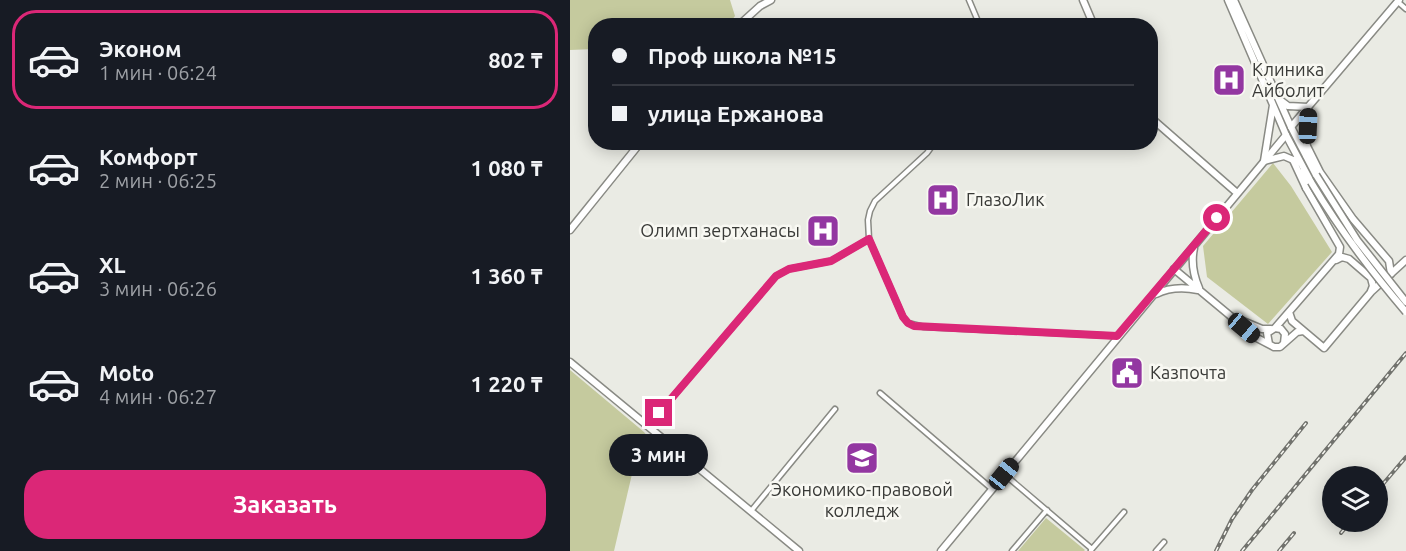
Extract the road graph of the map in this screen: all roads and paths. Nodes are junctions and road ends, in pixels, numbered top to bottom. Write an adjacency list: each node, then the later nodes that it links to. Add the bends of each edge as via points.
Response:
1 (771, 0): 8 (main road)
2 (969, 0): 9 (street)
3 (1083, 0): 10 (main road)
4 (1228, 0): 11 (main road)
5 (1234, 0): 11 (main road)
6 (1398, 1): 7 (street); 12 (main road)
7 (1406, 9)
8 (747, 18)
9 (977, 18)
10 (1091, 18)
11 (1276, 101): 12 (main road); 14 (main road); 15 (main road); 20 (main road)
12 (1308, 107): 14 (main road); 16 (main road)
13 (1158, 124): 24 (main road)
14 (1292, 127): 15 (main road); 21 (main road)
15 (1286, 135): 20 (main road); 21 (main road)
16 (1307, 146): 21 (main road); 22 (main road)
17 (635, 150): 25 (main road)
18 (929, 150): 26 (street, via 875,201 868,220)
19 (1293, 160): 20 (main road, via 1284,156); 21 (main road); 23 (main road)
20 (1264, 161): 24 (main road)
21 (1304, 161): 22 (main road); 23 (main road); 39 (main road, bridge, via 1311,182 1341,230)
22 (1318, 173): 29 (main road); 37 (main road, bridge, via 1357,240)
23 (1306, 188): 28 (main road, via 1340,247)
24 (1237, 193): 27 (main road)
25 (570, 230)
26 (869, 239): 43 (street, via 903,317 914,326); 49 (street, via 831,261 789,269 776,276)
27 (1194, 247): 31 (main road); 34 (main road, via 1191,259)
28 (1334, 261): 33 (main road, via 1349,259); 38 (main road)
29 (1389, 261): 30 (main road); 32 (main road)
30 (1405, 261): 32 (main road)
31 (1174, 268): 34 (main road); 36 (main road)
32 (1388, 276): 33 (main road); 35 (main road)
33 (1371, 278): 35 (main road)
34 (1200, 291): 36 (main road, via 1184,287); 40 (main road)
35 (1371, 292): 42 (main road, via 1324,348)
36 (1153, 296): 43 (main road)
37 (1406, 302)
38 (1289, 312): 41 (main road); 42 (main road)
39 (1406, 312)
40 (1232, 317): 41 (main road, via 1262,329); 45 (main road)
41 (1273, 328): 44 (main road, via 1285,334); 45 (main road, via 1266,336)
42 (1303, 331): 44 (main road)
43 (1117, 336): 50 (main road)
44 (1284, 343): 45 (main road, via 1277,347)
45 (1269, 344)
46 (570, 362): 49 (main road)
47 (880, 393): 51 (street)
48 (835, 409): 53 (street)
49 (647, 427): 53 (main road)
50 (1004, 474): 51 (main road); 52 (street)
51 (992, 489): 58 (main road)
52 (1047, 510): 56 (street); 59 (street)
53 (751, 511): 57 (main road)
54 (1124, 512): 56 (street)
55 (1164, 542): 60 (street)
56 (1091, 550)
57 (799, 551)
58 (941, 551)
59 (1012, 551)
60 (1156, 551)

